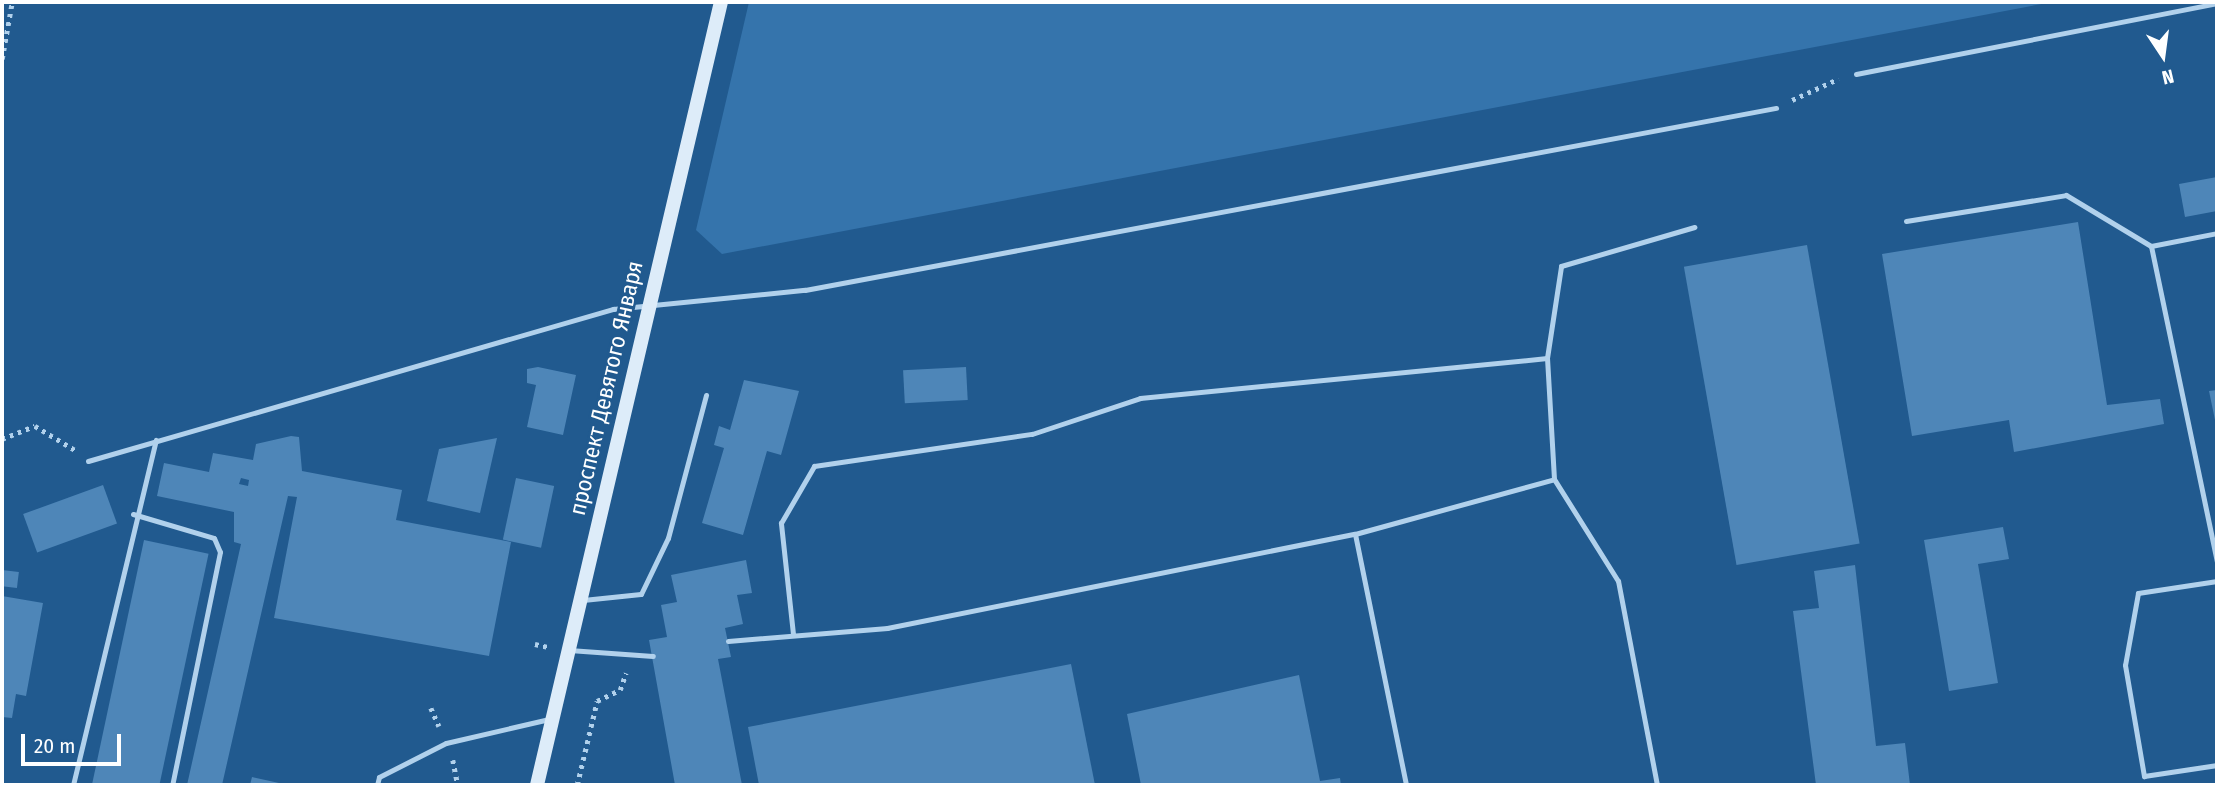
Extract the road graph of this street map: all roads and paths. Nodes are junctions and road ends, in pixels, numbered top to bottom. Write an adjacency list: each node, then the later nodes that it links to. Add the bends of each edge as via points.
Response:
1 (12, 2): 4 (path)
2 (721, 2): 11 (street, проспект Девятого Января)
3 (2217, 3): 5 (lane)
4 (2, 59)
5 (1856, 74): 6 (path)
6 (1776, 108): 11 (lane, via 805,290)
7 (1906, 221): 10 (lane, via 2066,195)
8 (1694, 228): 12 (lane, via 1561,265)
9 (2217, 233): 10 (lane)
10 (2151, 246): 20 (lane)
11 (648, 310): 15 (lane, via 613,309); 22 (street, проспект Девятого Января)
12 (1547, 358): 17 (lane); 23 (lane, via 1140,398 1032,434 814,466 780,523)
13 (706, 395): 22 (lane, via 668,538 641,594)
14 (2, 439): 16 (path, via 35,426)
15 (156, 440): 16 (lane); 18 (lane)
16 (88, 461)
17 (1554, 479): 19 (lane); 36 (lane, via 1618,581)
18 (133, 514): 30 (lane); 31 (lane, via 214,538 220,552)
19 (1355, 534): 23 (lane, via 887,628); 35 (lane)
20 (2217, 563)
21 (2217, 581): 29 (lane, via 2138,593 2125,665 2144,776)
22 (580, 600): 25 (street, проспект Девятого Января)
23 (793, 634): 24 (lane)
24 (728, 642)
25 (568, 650): 27 (lane); 28 (street, проспект Девятого Января)
26 (653, 656): 27 (lane)
27 (631, 659): 34 (path, via 620,690 597,701)
28 (552, 718): 32 (lane, via 446,743 379,777); 33 (street, проспект Девятого Января)
29 (2217, 765)
30 (73, 785)
31 (172, 785)
32 (377, 785)
33 (537, 785)
34 (577, 785)
35 (1406, 785)
36 (1657, 785)

